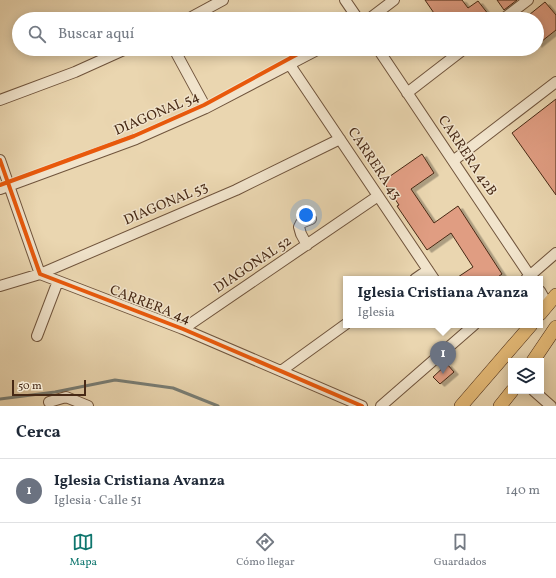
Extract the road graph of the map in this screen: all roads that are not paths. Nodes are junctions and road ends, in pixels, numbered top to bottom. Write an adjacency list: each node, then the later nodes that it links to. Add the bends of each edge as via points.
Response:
1 (223, 0): 5 (street)
2 (345, 0): 6 (street)
3 (394, 0): 7 (street)
4 (528, 0): 8 (street)
5 (201, 12)
6 (353, 12)
7 (378, 12)
8 (512, 12)
9 (110, 56): 17 (street)
10 (178, 56): 18 (street)
11 (306, 56): 14 (street, DIAGONAL 54)
12 (383, 56): 16 (street, CARRERA 42B)
13 (455, 56): 16 (street)
14 (290, 65): 18 (street, DIAGONAL 54); 19 (street, CARRERA 43)
15 (556, 82): 21 (street)
16 (407, 93): 21 (street, CARRERA 42B)
17 (0, 100)
18 (206, 108): 22 (street, DIAGONAL 54, via 136,139)
19 (340, 138): 23 (street, CARRERA 43); 27 (street, DIAGONAL 53, via 250,184)
20 (0, 160): 22 (street)
21 (453, 161): 29 (street, CARRERA 42B)
22 (5, 188): 27 (street)
23 (378, 196): 25 (street, DIAGONAL 52); 28 (street, CARRERA 43)
24 (311, 219): 25 (street, via 301,223 299,227)
25 (307, 244): 39 (street, DIAGONAL 52)
26 (556, 253): 30 (street)
27 (40, 274): 31 (street, CARRERA 44); 32 (street, DIAGONAL 53)
28 (431, 275)
29 (529, 276)
30 (532, 276)
31 (58, 281): 39 (street, CARRERA 44); 40 (street)
32 (0, 286)
33 (543, 296): 34 (street)
34 (548, 305)
35 (343, 326): 42 (street)
36 (468, 328): 48 (street)
37 (528, 328): 49 (main road)
38 (556, 328): 41 (main road)
39 (183, 329): 42 (street, CARRERA 44)
40 (37, 336)
41 (535, 358)
42 (280, 371): 47 (street, CARRERA 44)
43 (510, 394): 50 (main road)
44 (537, 394): 51 (street)
45 (49, 402): 46 (street, via 66,398)
46 (88, 406)
47 (362, 406)
48 (381, 406)
49 (461, 406)
50 (500, 406)
51 (551, 406)

